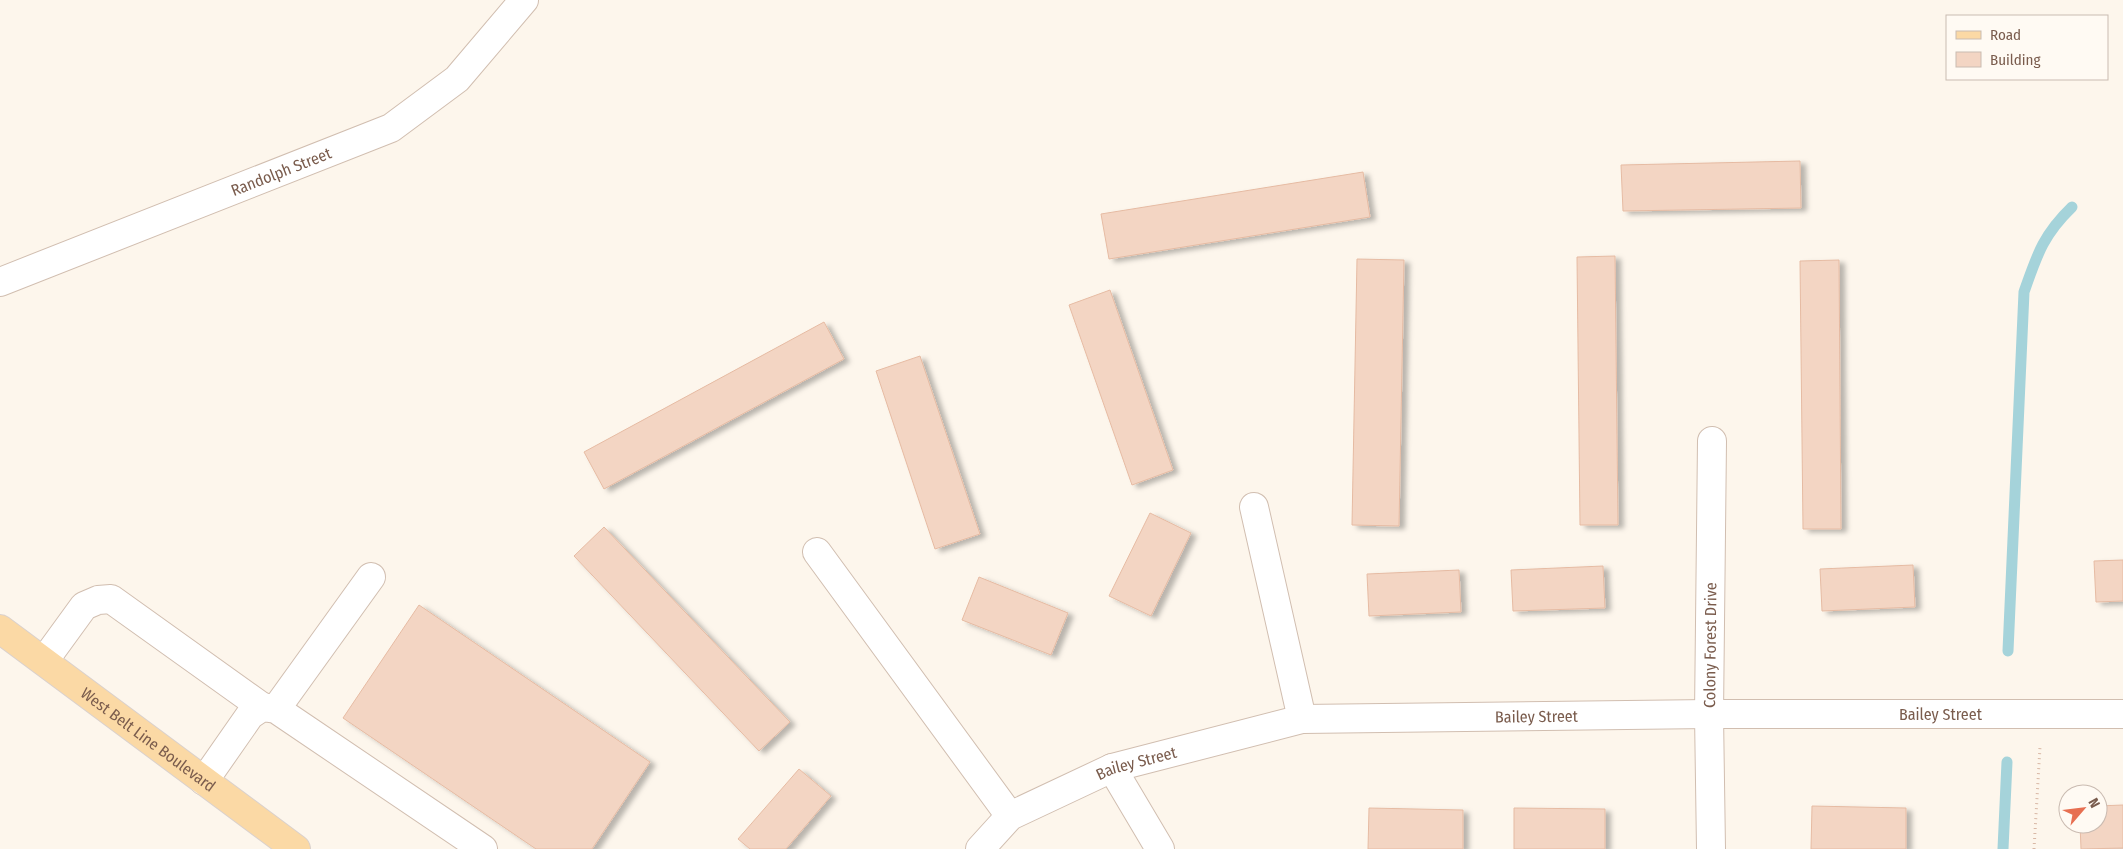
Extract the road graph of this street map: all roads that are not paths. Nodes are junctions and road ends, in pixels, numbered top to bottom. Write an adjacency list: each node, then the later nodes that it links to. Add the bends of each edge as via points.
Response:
1 (524, 0): 2 (street, Randolph Street, via 457,79 391,128)
2 (0, 282)
3 (1712, 441): 10 (street, Colony Forest Drive)
4 (1254, 507): 12 (street)
5 (817, 552): 15 (street)
6 (371, 577): 9 (street)
7 (0, 629): 8 (main road, West Belt Line Boulevard)
8 (44, 661): 9 (street, via 84,606 111,599); 14 (main road, West Belt Line Boulevard)
9 (269, 708): 14 (street, via 250,715); 17 (street)
10 (1709, 714): 11 (street, Bailey Street); 12 (street, Bailey Street); 20 (street, Colony Forest Drive)
11 (2123, 714)
12 (1302, 719): 13 (street, Bailey Street)
13 (1112, 768): 15 (street, Bailey Street); 19 (street)
14 (204, 781): 16 (main road, West Belt Line Boulevard)
15 (1010, 816): 18 (street, Bailey Street)
16 (296, 849)
17 (483, 849)
18 (980, 849)
19 (1160, 849)
20 (1711, 849)

